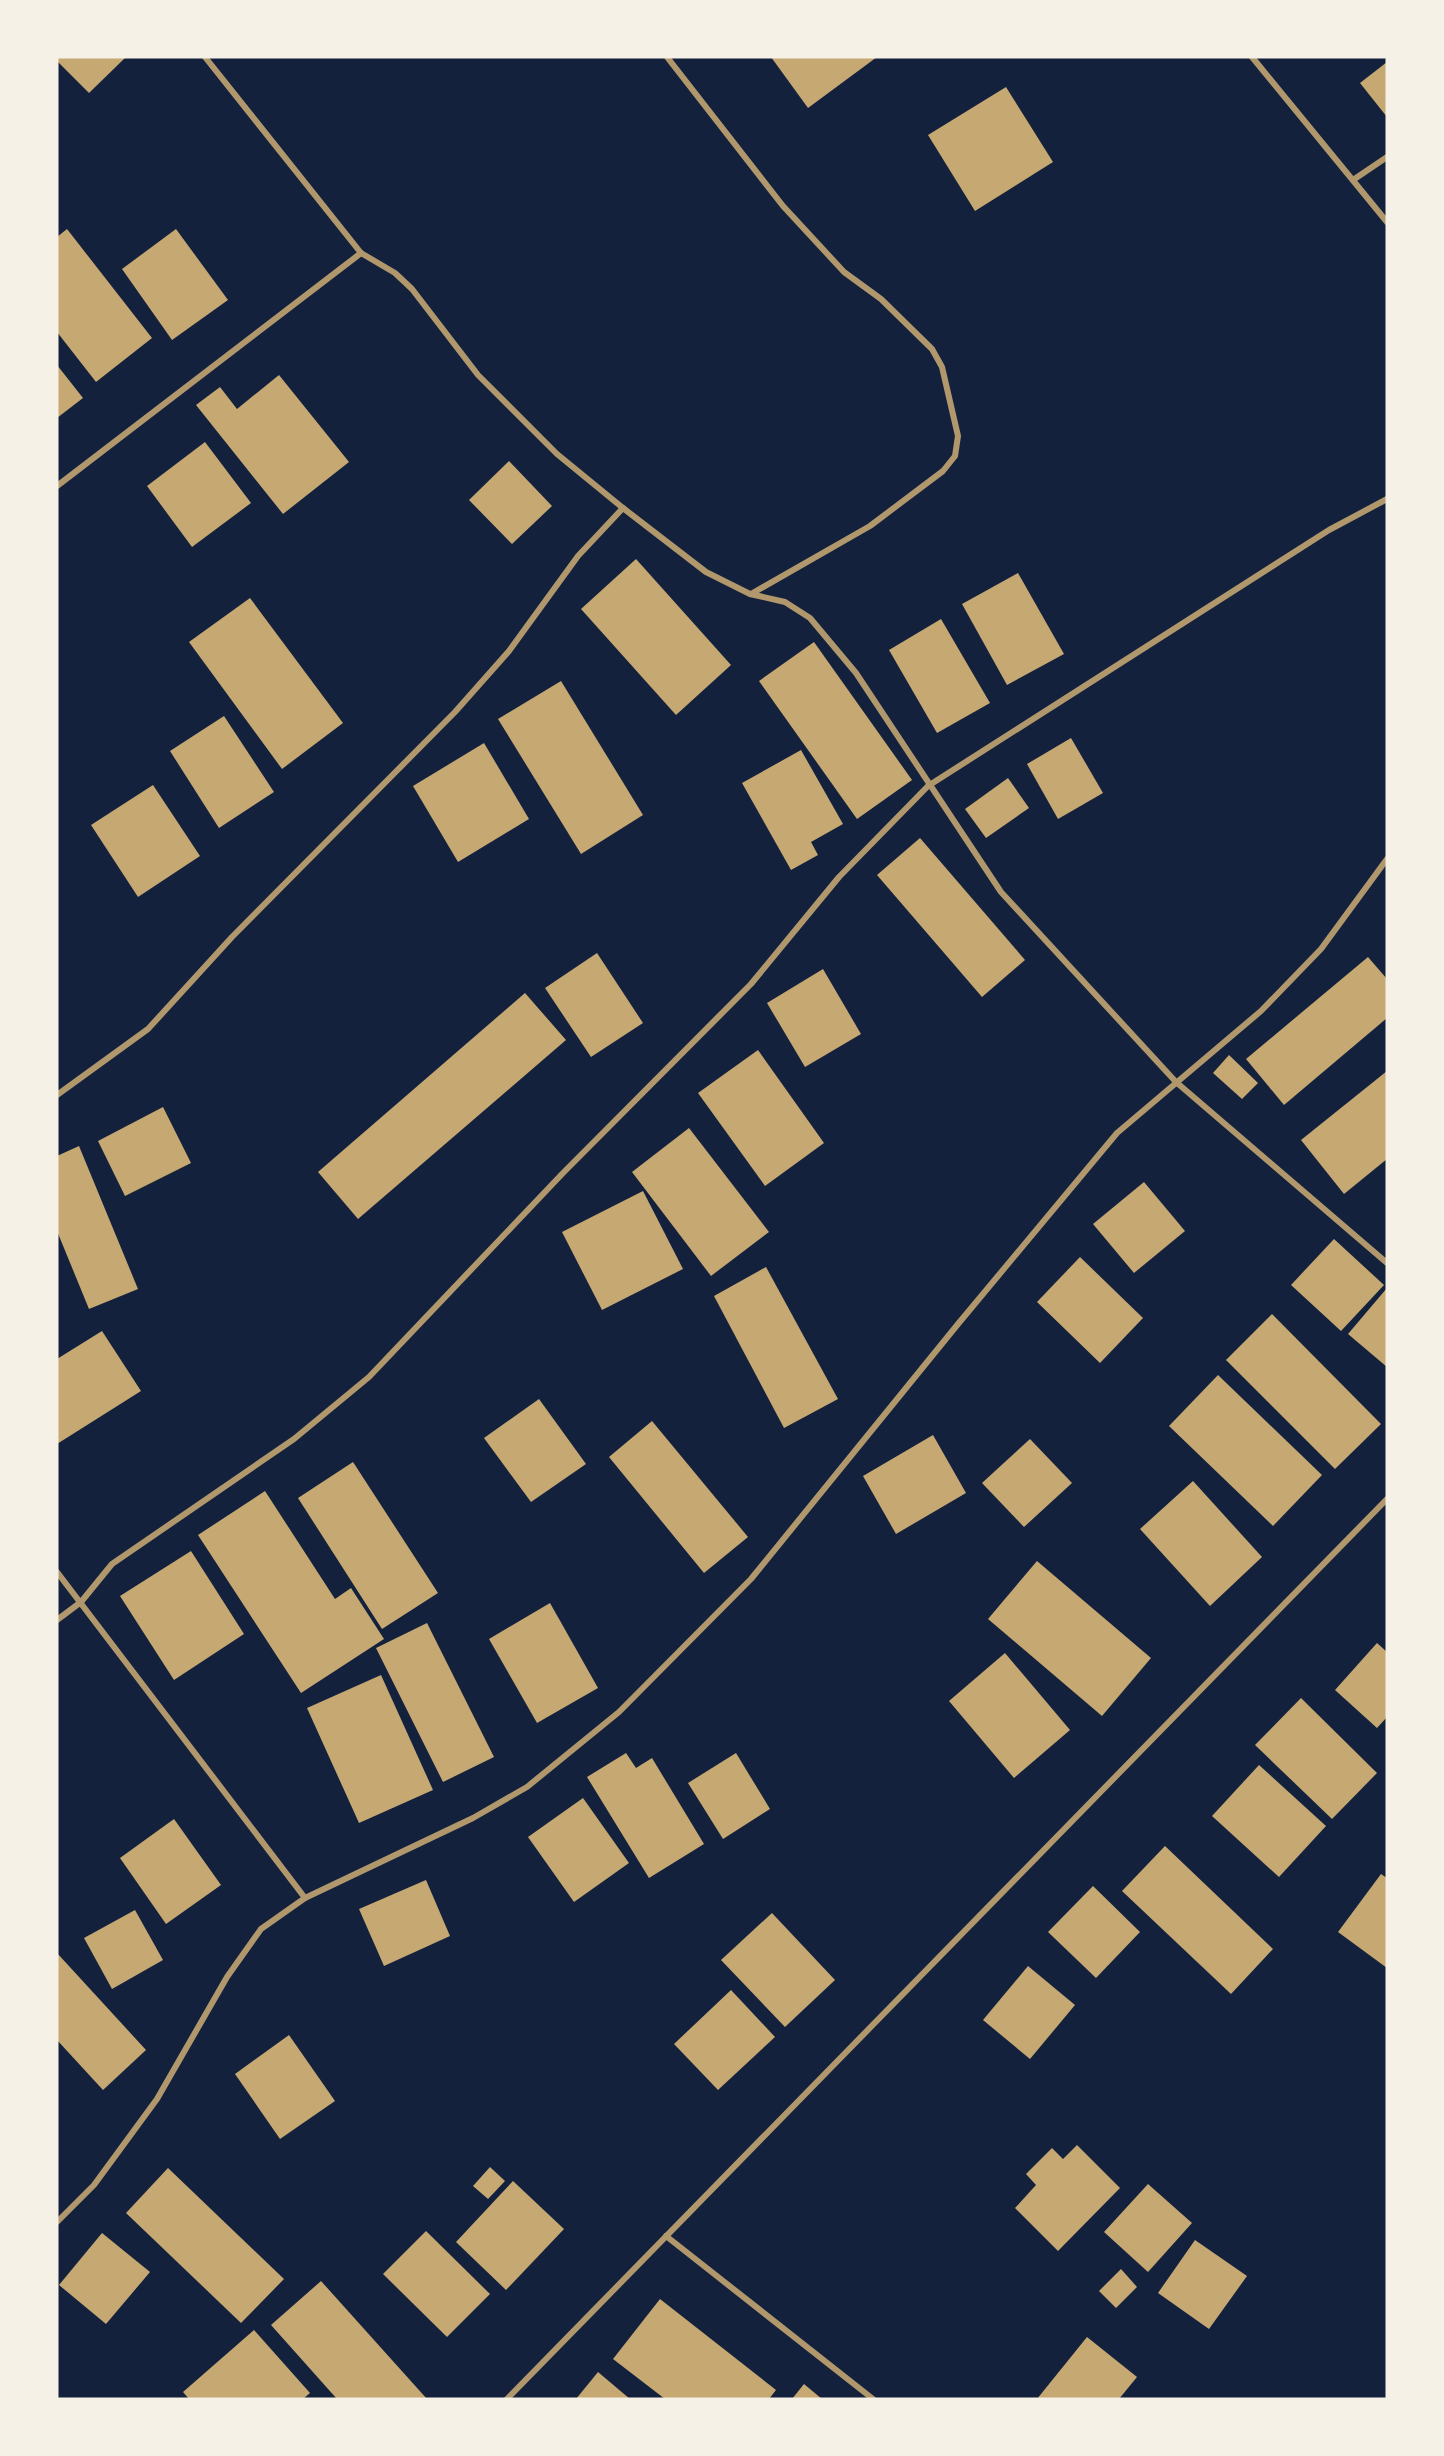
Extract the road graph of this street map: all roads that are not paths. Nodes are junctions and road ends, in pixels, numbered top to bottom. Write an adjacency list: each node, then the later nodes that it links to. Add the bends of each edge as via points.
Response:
1 (205, 57): 7 (street)
2 (667, 57): 11 (street, via 783,206 844,272 881,299 932,349 942,367 958,436 955,456 943,471 870,526)
3 (1252, 57): 5 (street)
4 (1387, 157): 5 (street)
5 (1353, 180): 6 (street)
6 (1387, 222)
7 (361, 253): 8 (street); 10 (street, via 395,273 412,289 478,375 557,454)
8 (57, 486)
9 (1387, 499): 12 (street, via 1329,530)
10 (623, 508): 11 (street, via 706,572); 15 (street, via 578,556 509,651 455,712 231,937 148,1029)
11 (750, 594): 12 (street, via 785,602 810,618 856,673)
12 (928, 786): 14 (street, via 1001,892); 19 (street, via 839,877 751,984 563,1173 369,1377 294,1439 112,1564)
13 (1387, 859): 14 (street, via 1321,949 1261,1011)
14 (1176, 1082): 16 (street); 21 (street, via 1117,1133 751,1579 619,1712 527,1787 473,1818)
15 (57, 1095)
16 (1387, 1263)
17 (1387, 1499): 23 (street)
18 (57, 1572): 19 (street)
19 (81, 1602): 20 (street); 21 (street)
20 (57, 1620)
21 (305, 1898): 22 (street, via 261,1929 227,1977 157,2099 94,2185)
22 (57, 2222)
23 (666, 2236): 24 (street); 25 (street)
24 (507, 2399)
25 (873, 2399)

